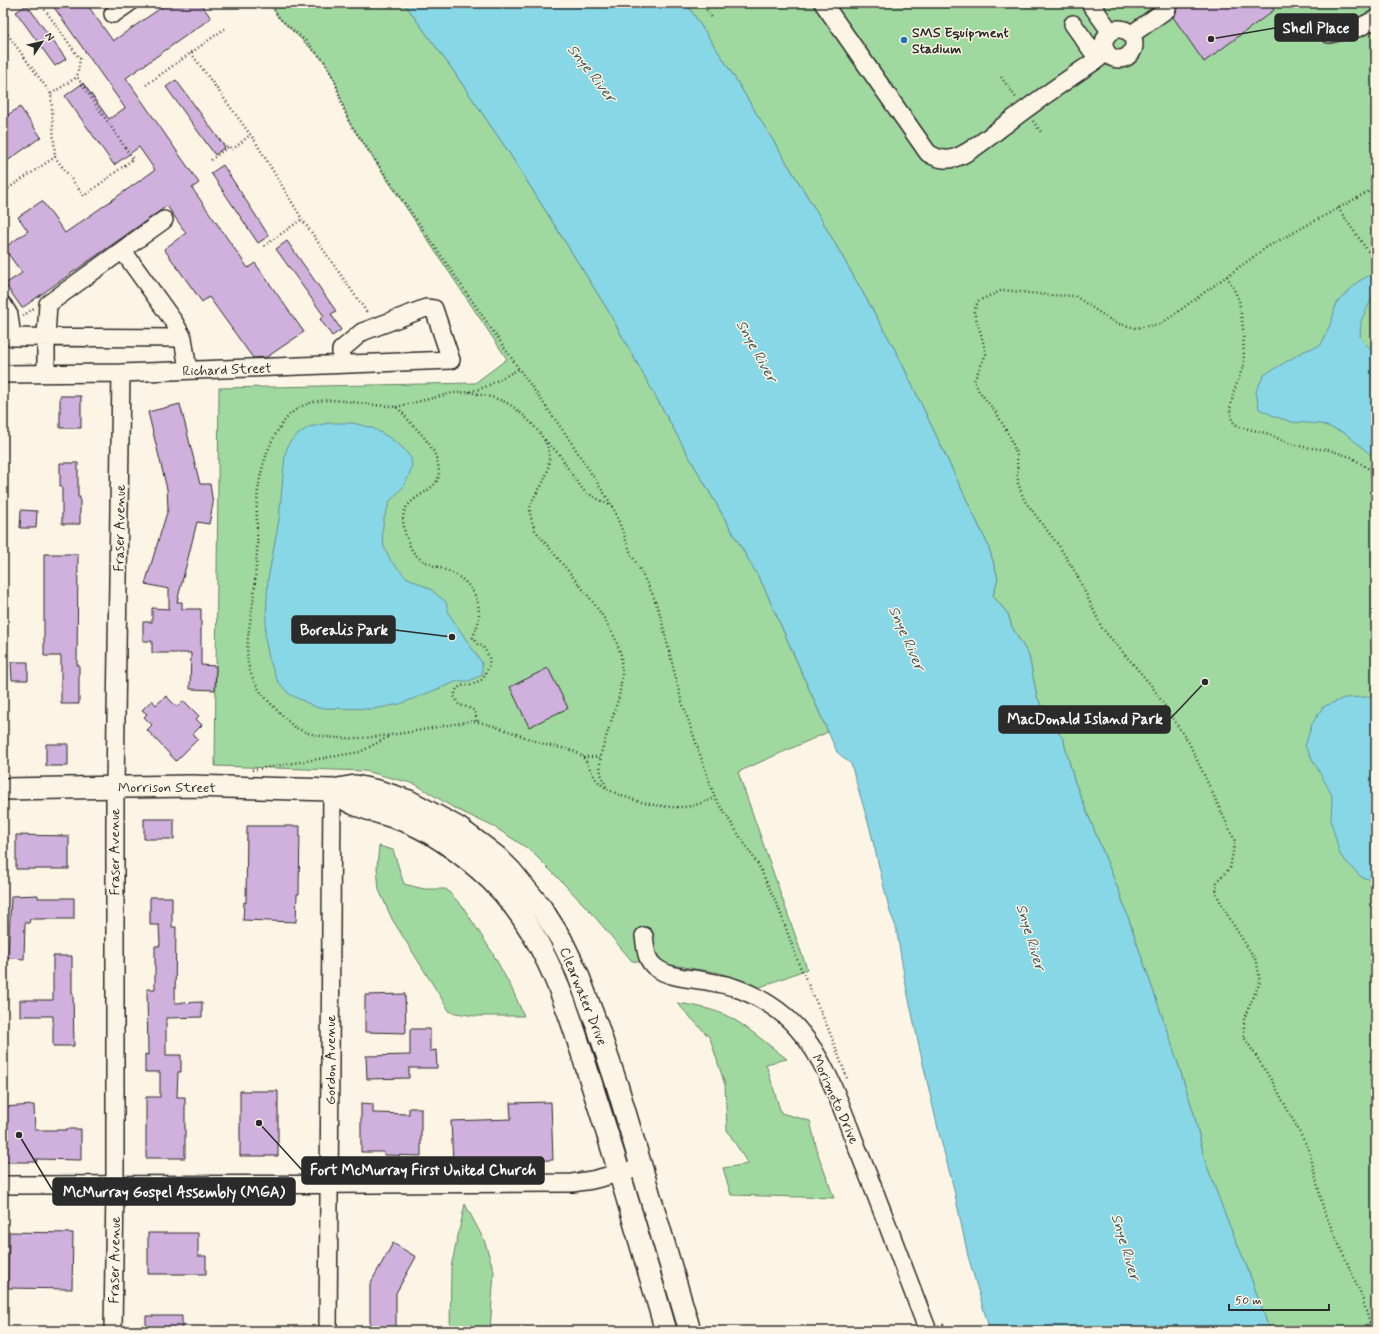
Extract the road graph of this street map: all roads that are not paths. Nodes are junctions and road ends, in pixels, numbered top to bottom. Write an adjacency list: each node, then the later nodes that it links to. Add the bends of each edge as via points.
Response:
1 (129, 3): 5 (street)
2 (823, 3): 11 (street, via 928,153 944,159 954,158 972,149)
3 (1090, 3): 8 (street)
4 (1167, 9): 9 (street)
5 (113, 14)
6 (1376, 19): 10 (street, via 1358,28)
7 (1074, 24): 11 (street)
8 (1110, 31): 9 (street, via 1122,28); 11 (street, via 1104,41)
9 (1132, 34): 11 (street, via 1134,49 1127,57 1117,59)
10 (1328, 34)
11 (1102, 56)
12 (164, 220): 13 (street)
13 (123, 250): 15 (street, via 48,304); 16 (street)
14 (3, 305): 15 (street, via 9,315 12,338)
15 (46, 337): 16 (street); 19 (street)
16 (183, 338): 18 (street)
17 (341, 364): 17 (street, Richard Street, via 451,360 434,309 426,308 362,332 341,350); 18 (street, Richard Street)
18 (188, 370): 20 (street, Richard Street)
19 (46, 373): 20 (street, Richard Street); 21 (street, Richard Street)
20 (120, 373): 22 (street, Fraser Avenue)
21 (3, 374)
22 (115, 787): 23 (main road, Morrison Street); 24 (main road, Morrison Street, via 191,786); 30 (street, Fraser Avenue)
23 (3, 789)
24 (332, 790): 26 (main road, Clearwater Drive, via 355,786 409,801 457,827 497,857 511,871 553,925 577,972 617,1085); 27 (main road, Clearwater Drive, via 353,804 411,824 444,842 494,882 516,910 545,955 561,992); 28 (street, Gordon Avenue)
25 (644, 936): 35 (street, Morimoto Drive, via 646,952 653,966 664,973 733,987 763,1001 780,1012 798,1029 813,1049 833,1085)
26 (642, 1167): 27 (street); 34 (main road, Clearwater Drive)
27 (620, 1174): 28 (street, via 572,1182); 33 (main road, Clearwater Drive)
28 (329, 1183): 30 (street); 32 (street, Gordon Avenue)
29 (3, 1185): 30 (street)
30 (115, 1186): 31 (street, Fraser Avenue)
31 (114, 1331)
32 (328, 1331)
33 (666, 1331)
34 (690, 1331)
35 (928, 1331)

